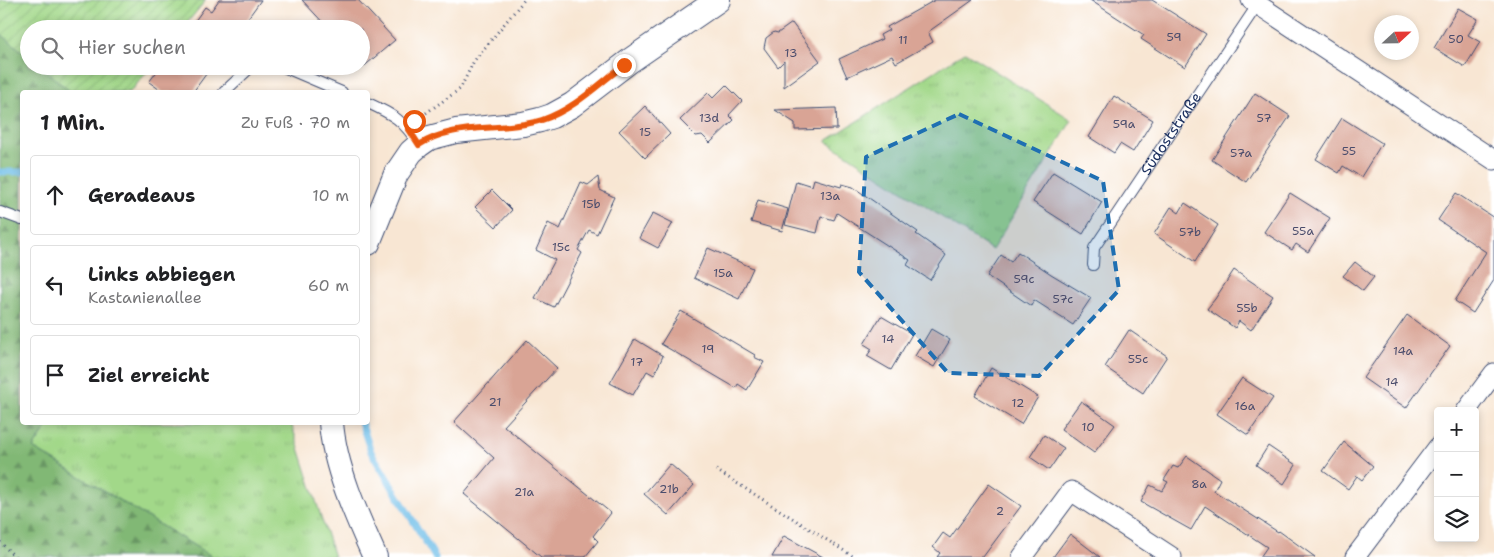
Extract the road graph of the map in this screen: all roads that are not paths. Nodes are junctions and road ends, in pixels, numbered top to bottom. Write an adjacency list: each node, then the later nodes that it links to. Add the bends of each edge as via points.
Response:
1 (718, 0): 8 (street, via 552,116 523,124 456,131 429,138)
2 (1255, 2): 9 (street, Südoststraße); 13 (lane, Südoststraße, via 1094,248)
3 (242, 75): 5 (lane)
4 (302, 75): 6 (lane)
5 (226, 90)
6 (337, 90)
7 (370, 104): 8 (lane, via 398,119)
8 (413, 136): 12 (street, via 411,152 396,174)
9 (1494, 160)
10 (0, 212): 11 (lane)
11 (20, 219)
12 (370, 236)
13 (1093, 264)
14 (1494, 373): 15 (street)
15 (1469, 407)
16 (332, 425): 18 (street, via 349,496)
17 (1435, 452): 21 (street)
18 (375, 557)
19 (1022, 557): 20 (street, via 1071,492)
20 (1172, 557)
21 (1355, 557)

